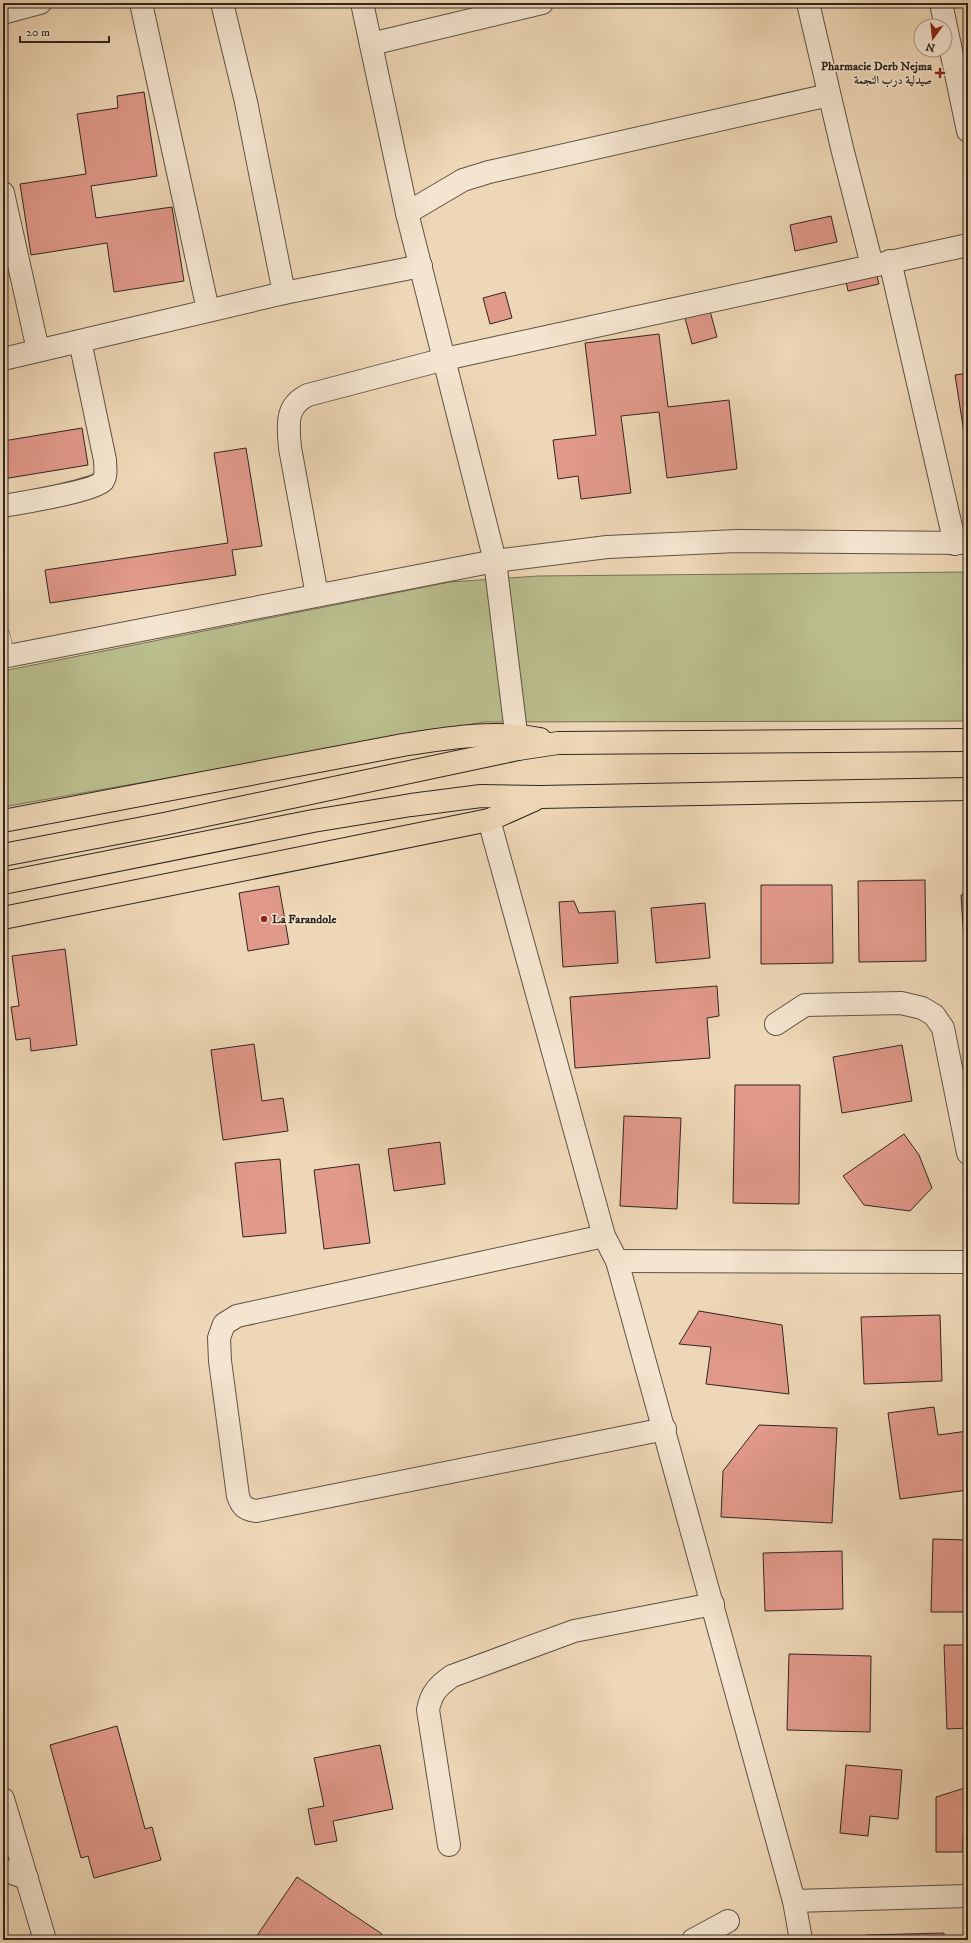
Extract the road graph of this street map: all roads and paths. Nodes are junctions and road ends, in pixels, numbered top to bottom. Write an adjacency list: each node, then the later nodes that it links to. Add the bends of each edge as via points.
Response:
1 (40, 3): 8 (street)
2 (141, 3): 19 (street)
3 (222, 3): 18 (street, via 246,102)
4 (362, 3): 9 (street)
5 (542, 3): 9 (street)
6 (808, 3): 10 (street)
7 (941, 3): 11 (street)
8 (3, 13)
9 (370, 44): 13 (street)
10 (829, 94): 13 (street, via 489,172 463,180); 16 (street)
11 (968, 131)
12 (3, 193): 14 (street)
13 (407, 213): 17 (street)
14 (6, 223): 21 (street)
15 (968, 245): 16 (street)
16 (881, 263): 23 (street); 25 (street)
17 (421, 266): 18 (street); 23 (street)
18 (284, 293): 19 (street)
19 (208, 310): 20 (street)
20 (80, 341): 21 (street); 24 (street, via 105,460 103,481 97,486 82,490)
21 (38, 350): 22 (street)
22 (3, 359)
23 (446, 359): 26 (street); 27 (street, via 308,395 298,400 290,411 290,448)
24 (3, 506)
25 (962, 543): 26 (street, via 737,541 607,547)
26 (495, 561): 27 (street); 31 (street)
27 (317, 595): 29 (street)
28 (3, 634): 29 (lane)
29 (5, 657)
30 (968, 740): 31 (main road)
31 (517, 742): 35 (main road, via 460,736); 36 (main road, via 164,824)
32 (968, 789): 33 (main road)
33 (540, 797): 34 (main road); 37 (main road, via 481,796 411,805 314,821)
34 (489, 820): 38 (main road); 41 (street)
35 (3, 821)
36 (3, 855)
37 (3, 883)
38 (3, 918)
39 (776, 1024): 40 (street, via 805,1005 901,1003 922,1008 934,1015 943,1028)
40 (968, 1153)
41 (604, 1236): 42 (street); 44 (street, via 238,1316 224,1324 219,1338 220,1361 238,1496 246,1509 256,1511)
42 (617, 1261): 43 (street); 44 (street)
43 (968, 1262)
44 (664, 1429): 45 (street)
45 (713, 1604): 47 (street, via 574,1631 459,1673 437,1687 430,1698 428,1710); 51 (street)
46 (3, 1799): 49 (street)
47 (449, 1845)
48 (3, 1870): 49 (street)
49 (27, 1878): 53 (street)
50 (968, 1896): 51 (street)
51 (794, 1901): 55 (street)
52 (728, 1921): 54 (street)
53 (45, 1940)
54 (693, 1940)
55 (801, 1940)

